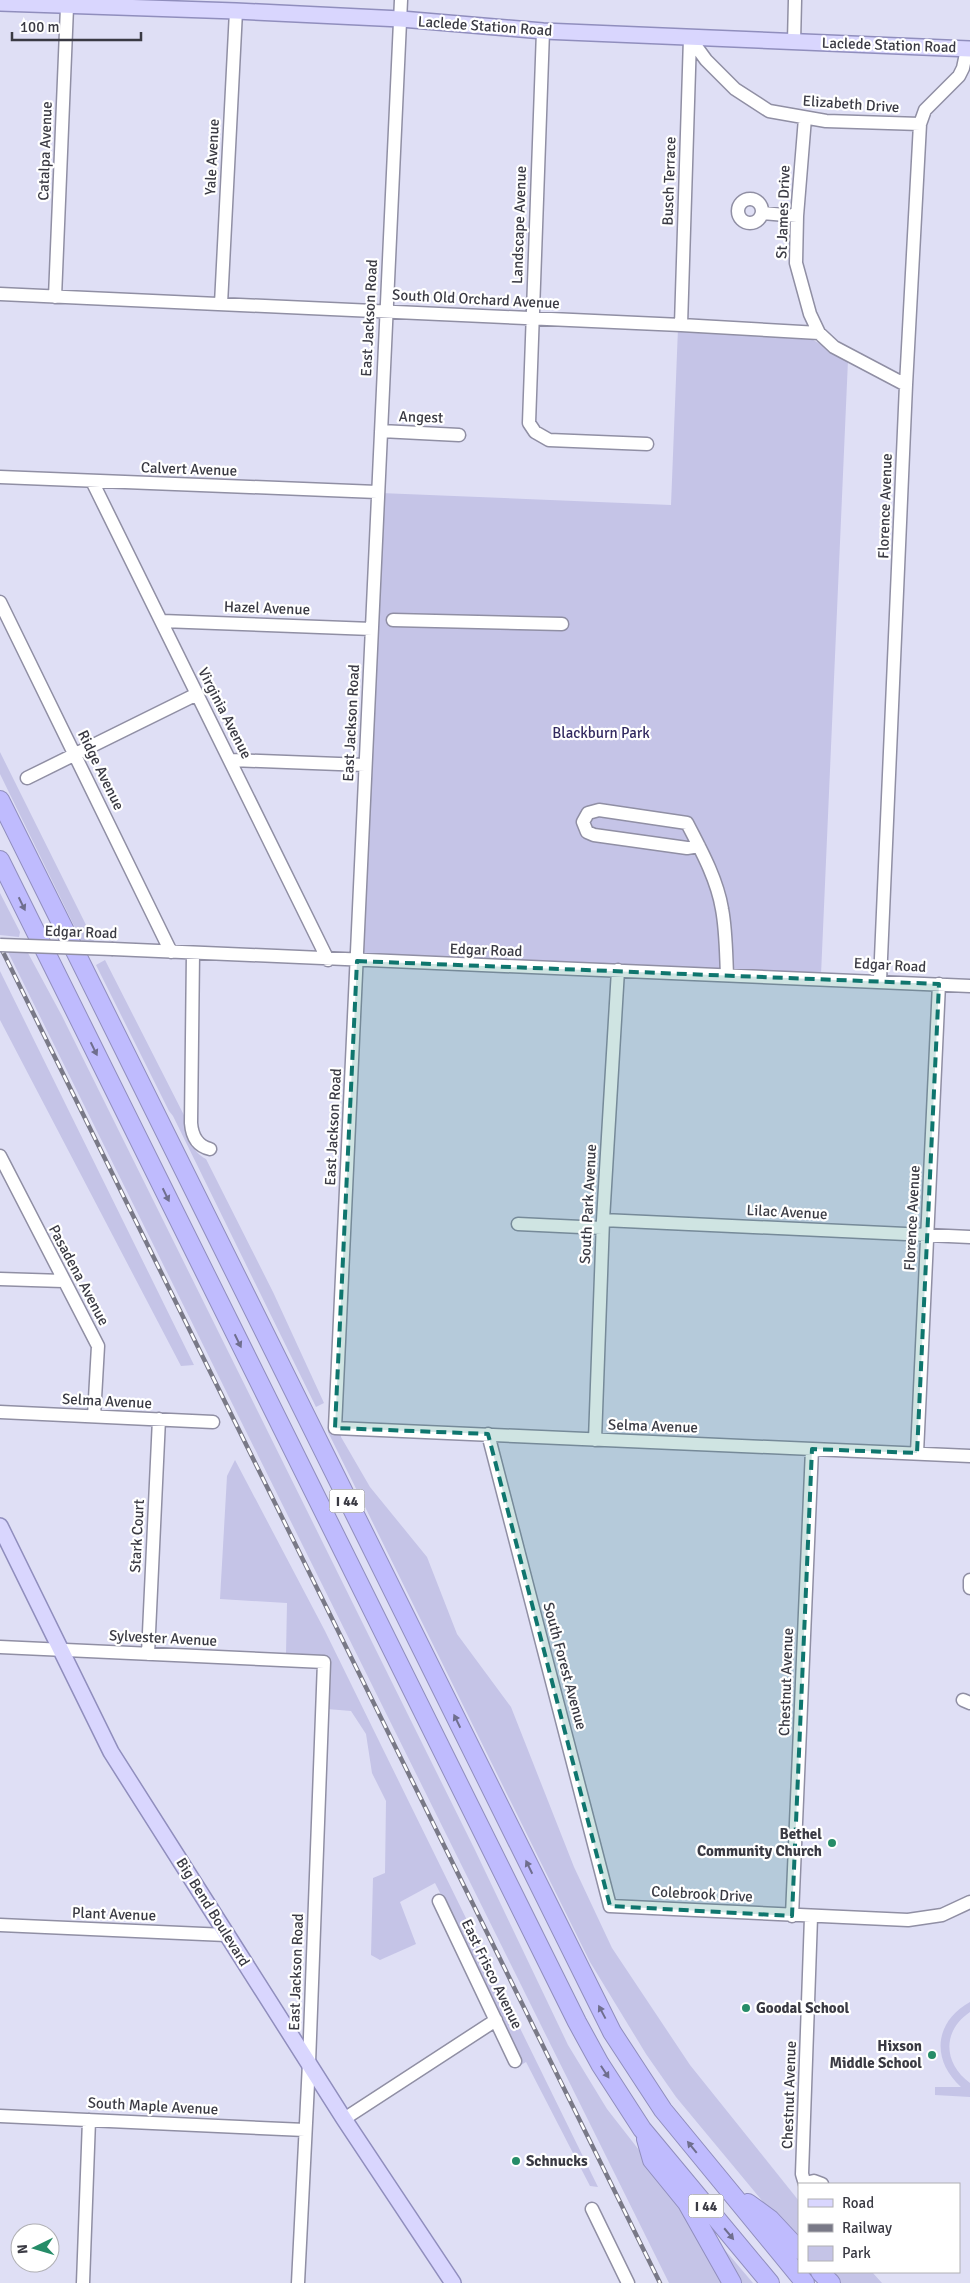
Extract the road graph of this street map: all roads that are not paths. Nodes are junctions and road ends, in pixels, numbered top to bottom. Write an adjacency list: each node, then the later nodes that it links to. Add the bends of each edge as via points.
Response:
1 (401, 0): 6 (street, East Jackson Road)
2 (795, 0): 9 (street)
3 (0, 4): 4 (main road, Laclede Station Road)
4 (67, 7): 5 (main road, Laclede Station Road); 16 (street, Catalpa Avenue)
5 (236, 11): 6 (main road, Laclede Station Road); 17 (street, Yale Avenue)
6 (401, 19): 7 (main road, Laclede Station Road); 18 (street, East Jackson Road)
7 (543, 31): 8 (main road, Laclede Station Road); 19 (street, Landscape Avenue)
8 (690, 38): 9 (main road, Laclede Station Road); 11 (street, Elizabeth Drive, via 706,60 752,102 769,111); 20 (street, Busch Terrace)
9 (794, 42): 10 (main road, Laclede Station Road)
10 (968, 49): 12 (street, Florence Avenue, via 959,76 925,110)
11 (805, 118): 12 (street, Elizabeth Drive); 14 (street, St James Drive)
12 (920, 124): 22 (street, Florence Avenue)
13 (762, 213): 14 (street)
14 (797, 216): 21 (street, St James Drive, via 796,263)
15 (0, 294): 16 (street, South Old Orchard Avenue)
16 (55, 297): 17 (street, South Old Orchard Avenue)
17 (221, 304): 18 (street, South Old Orchard Avenue)
18 (386, 311): 19 (street, South Old Orchard Avenue); 23 (street, East Jackson Road)
19 (532, 318): 20 (street, South Old Orchard Avenue); 25 (street, Landscape Avenue, via 528,417 535,432 549,440)
20 (681, 325): 21 (street, South Old Orchard Avenue)
21 (819, 334): 22 (street, via 834,347)
22 (906, 385): 49 (street, Florence Avenue)
23 (381, 432): 24 (street, Angest); 28 (street, East Jackson Road)
24 (459, 435)
25 (647, 444)
26 (0, 478): 27 (street, Calvert Avenue)
27 (92, 481): 28 (street, Calvert Avenue); 31 (street, Virginia Avenue)
28 (377, 492): 33 (street, East Jackson Road)
29 (0, 602): 35 (street, Ridge Avenue)
30 (393, 620): 32 (street)
31 (162, 621): 33 (street, Hazel Avenue); 34 (street, Virginia Avenue)
32 (562, 624)
33 (372, 629): 37 (street, East Jackson Road)
34 (197, 694): 35 (street); 36 (street, Virginia Avenue)
35 (75, 754): 38 (street); 43 (street, Ridge Avenue)
36 (231, 760): 37 (street); 45 (street, Virginia Avenue)
37 (365, 765): 46 (street, East Jackson Road)
38 (28, 778)
39 (0, 800): 94 (highway, I 44, one-way to 39, via 636,2072 594,1998)
40 (699, 846): 40 (street, via 687,823 599,810 588,812 583,822 587,832 594,835 687,848); 48 (street, via 722,909)
41 (0, 860): 90 (highway, I 44, one-way to 90, via 573,2014 600,2064)
42 (0, 945): 43 (street, Edgar Road, bridge)
43 (171, 952): 44 (street, Edgar Road)
44 (193, 953): 45 (street, Edgar Road); 52 (street, via 191,1123 196,1140 202,1147)
45 (328, 960): 46 (street, Edgar Road)
46 (358, 961): 47 (street, Edgar Road); 64 (street, East Jackson Road)
47 (618, 970): 48 (street, Edgar Road); 55 (street, South Park Avenue)
48 (727, 975): 49 (street, Edgar Road)
49 (880, 981): 50 (street, Edgar Road)
50 (939, 984): 51 (street, Edgar Road); 56 (street, Florence Avenue)
51 (970, 986)
52 (210, 1149)
53 (0, 1156): 59 (street, Pasadena Avenue)
54 (518, 1224): 55 (street, Lilac Avenue)
55 (602, 1224): 56 (street, Lilac Avenue); 66 (street, South Park Avenue)
56 (928, 1235): 57 (street, Lilac Avenue); 68 (street, Florence Avenue)
57 (970, 1237)
58 (0, 1279): 59 (street)
59 (63, 1281): 61 (street, Pasadena Avenue, via 98,1346)
60 (0, 1412): 61 (street, Selma Avenue)
61 (94, 1416): 62 (street, Selma Avenue)
62 (159, 1419): 63 (street, Selma Avenue); 75 (street, Stark Court)
63 (213, 1422)
64 (335, 1428): 65 (street, Selma Avenue)
65 (488, 1434): 66 (street, Selma Avenue); 79 (street, South Forest Avenue)
66 (595, 1440): 67 (street, Selma Avenue)
67 (812, 1449): 68 (street, Selma Avenue); 80 (street, Chestnut Avenue)
68 (917, 1453): 69 (street, Selma Avenue)
69 (970, 1456)
70 (0, 1526): 74 (main road, Big Bend Boulevard)
71 (970, 1580): 72 (street)
72 (970, 1588)
73 (0, 1647): 74 (street, Sylvester Avenue)
74 (60, 1650): 75 (street, Sylvester Avenue); 83 (main road, Big Bend Boulevard, via 111,1752)
75 (148, 1654): 76 (street, Sylvester Avenue)
76 (324, 1662): 86 (street, East Jackson Road)
77 (439, 1901): 84 (street, East Frisco Avenue)
78 (970, 1902): 81 (street, via 956,1910 925,1919)
79 (610, 1906): 80 (street, Colebrook Drive)
80 (792, 1916): 81 (street, Colebrook Drive)
81 (811, 1917): 92 (street, Chestnut Avenue, via 802,2174)
82 (0, 1925): 83 (street, Plant Avenue)
83 (226, 1935): 86 (main road, Big Bend Boulevard)
84 (496, 2020): 85 (street, East Frisco Avenue); 88 (street)
85 (515, 2061)
86 (309, 2063): 88 (main road, Big Bend Boulevard); 91 (street, East Jackson Road)
87 (0, 2116): 89 (street, South Maple Avenue)
88 (344, 2119): 100 (main road, Big Bend Boulevard)
89 (89, 2120): 91 (street, South Maple Avenue); 98 (street)
90 (642, 2129): 102 (highway, via 652,2160 687,2203); 103 (highway, I 44, one-way to 103)
91 (304, 2130): 99 (street, East Jackson Road)
92 (805, 2183): 93 (street, Chestnut Avenue)
93 (819, 2183)
94 (723, 2184): 96 (highway, via 770,2219); 104 (highway, I 44)
95 (592, 2209): 101 (street)
96 (798, 2249)
97 (821, 2273): 105 (highway)
98 (83, 2283)
99 (298, 2283)
100 (453, 2283)
101 (628, 2283)
102 (732, 2283)
103 (770, 2283)
104 (805, 2283)
105 (831, 2283)

